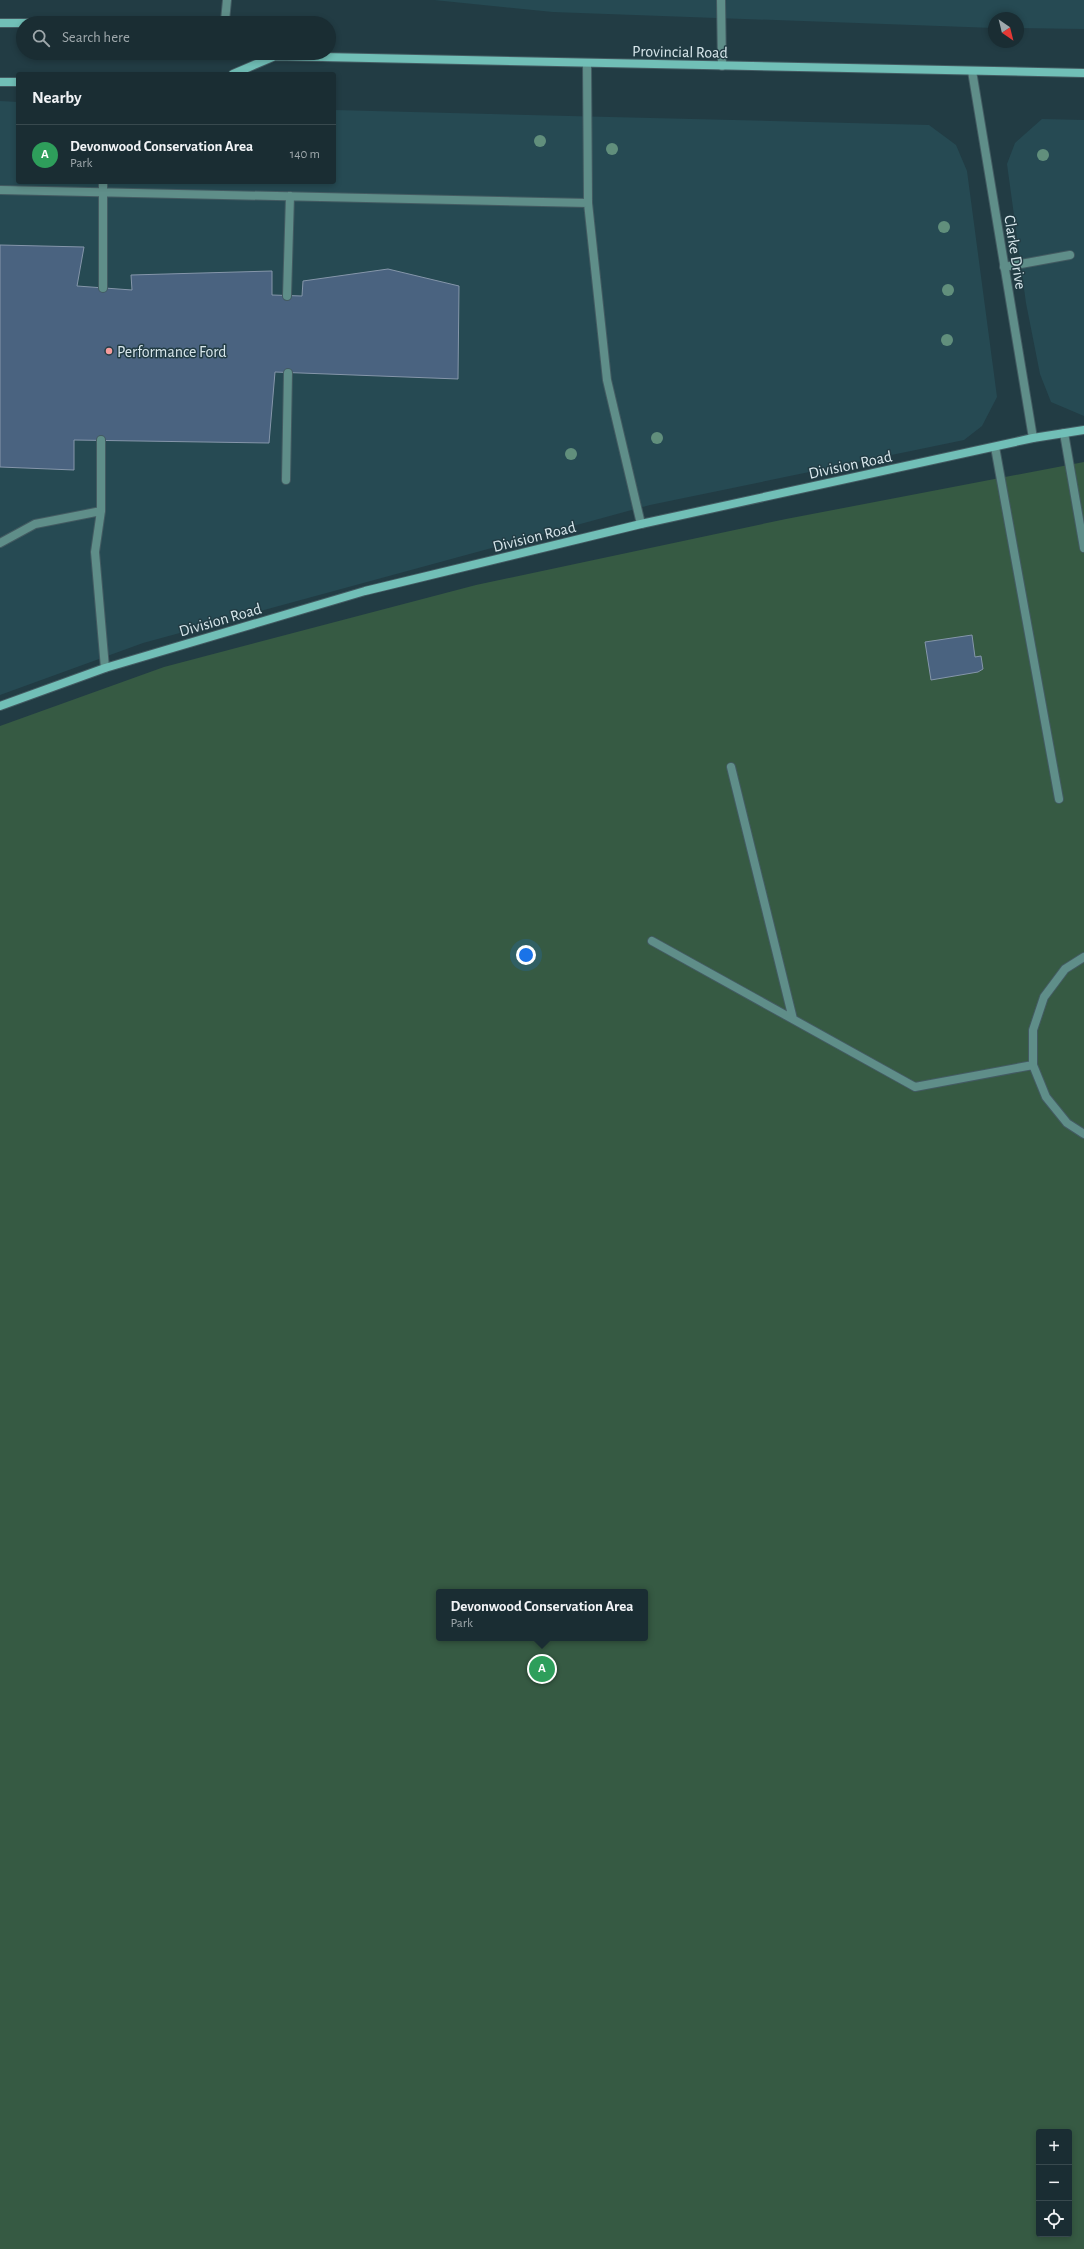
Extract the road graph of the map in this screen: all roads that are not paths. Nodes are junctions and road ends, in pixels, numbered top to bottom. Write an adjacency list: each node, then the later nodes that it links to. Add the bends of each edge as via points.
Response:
1 (227, 0): 3 (street)
2 (721, 0): 9 (street)
3 (227, 16)
4 (0, 23): 5 (main road)
5 (16, 23)
6 (336, 57): 8 (main road, Provincial Road)
7 (262, 60): 11 (main road, Provincial Road)
8 (587, 63): 9 (main road, Provincial Road); 19 (street)
9 (722, 66): 10 (main road, Provincial Road)
10 (972, 71): 12 (main road, Provincial Road); 21 (street, Clarke Drive)
11 (237, 72)
12 (1084, 73)
13 (0, 82): 14 (main road)
14 (16, 82)
15 (103, 184): 17 (street)
16 (0, 190): 17 (street)
17 (103, 192): 18 (street); 22 (street)
18 (290, 196): 19 (street); 23 (street)
19 (588, 203): 32 (street, via 607,380)
20 (1070, 255): 21 (street)
21 (1004, 267): 27 (street, Clarke Drive)
22 (103, 288)
23 (287, 296)
24 (288, 373): 30 (street)
25 (1084, 430): 26 (main road, Division Road)
26 (1064, 433): 27 (main road, Division Road); 34 (street)
27 (1033, 438): 29 (main road, Division Road)
28 (101, 440): 31 (street)
29 (995, 447): 32 (main road, Division Road); 38 (street)
30 (286, 480)
31 (101, 511): 33 (street, via 35,524); 35 (street, via 95,552)
32 (641, 524): 35 (main road, Division Road, via 365,591)
33 (0, 543)
34 (1084, 548)
35 (105, 668): 36 (main road, Division Road)
36 (0, 706)
37 (731, 767): 41 (street)
38 (1059, 799)
39 (652, 941): 41 (street)
40 (1084, 957): 42 (street, via 1065,969 1044,997 1033,1030)
41 (793, 1019): 42 (street, via 915,1087)
42 (1033, 1065): 43 (street, via 1046,1097 1067,1123)
43 (1084, 1134)

